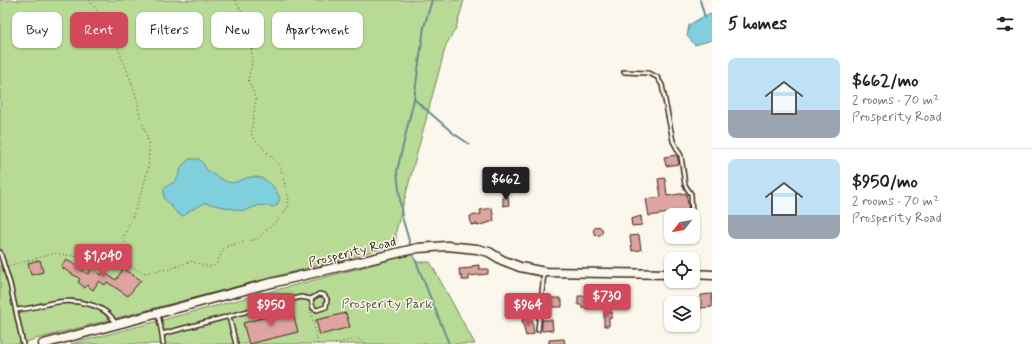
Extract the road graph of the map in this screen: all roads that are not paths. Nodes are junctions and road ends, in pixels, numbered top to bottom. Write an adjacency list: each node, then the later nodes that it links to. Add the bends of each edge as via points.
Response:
1 (624, 72): 2 (lane, via 648,73 657,77 662,85 673,141 681,156)
2 (691, 208)
3 (0, 252): 9 (lane)
4 (545, 272): 5 (street, Prosperity Road); 10 (street, Prosperity Road, via 520,267 477,249 447,246 418,248 262,285); 13 (lane)
5 (664, 274)
6 (700, 274): 7 (street)
7 (712, 275)
8 (311, 299): 8 (lane, via 313,308 322,310 326,307 327,299 324,295 319,294); 11 (lane, via 301,297)
9 (16, 310): 12 (lane, via 59,302 80,303 100,308 111,315); 15 (lane)
10 (158, 314): 12 (street, Prosperity Road); 14 (lane)
11 (229, 317): 14 (lane); 18 (lane)
12 (116, 325): 16 (street, Prosperity Road)
13 (538, 330)
14 (162, 334): 17 (lane)
15 (23, 344)
16 (43, 344)
17 (163, 344)
18 (236, 344)

